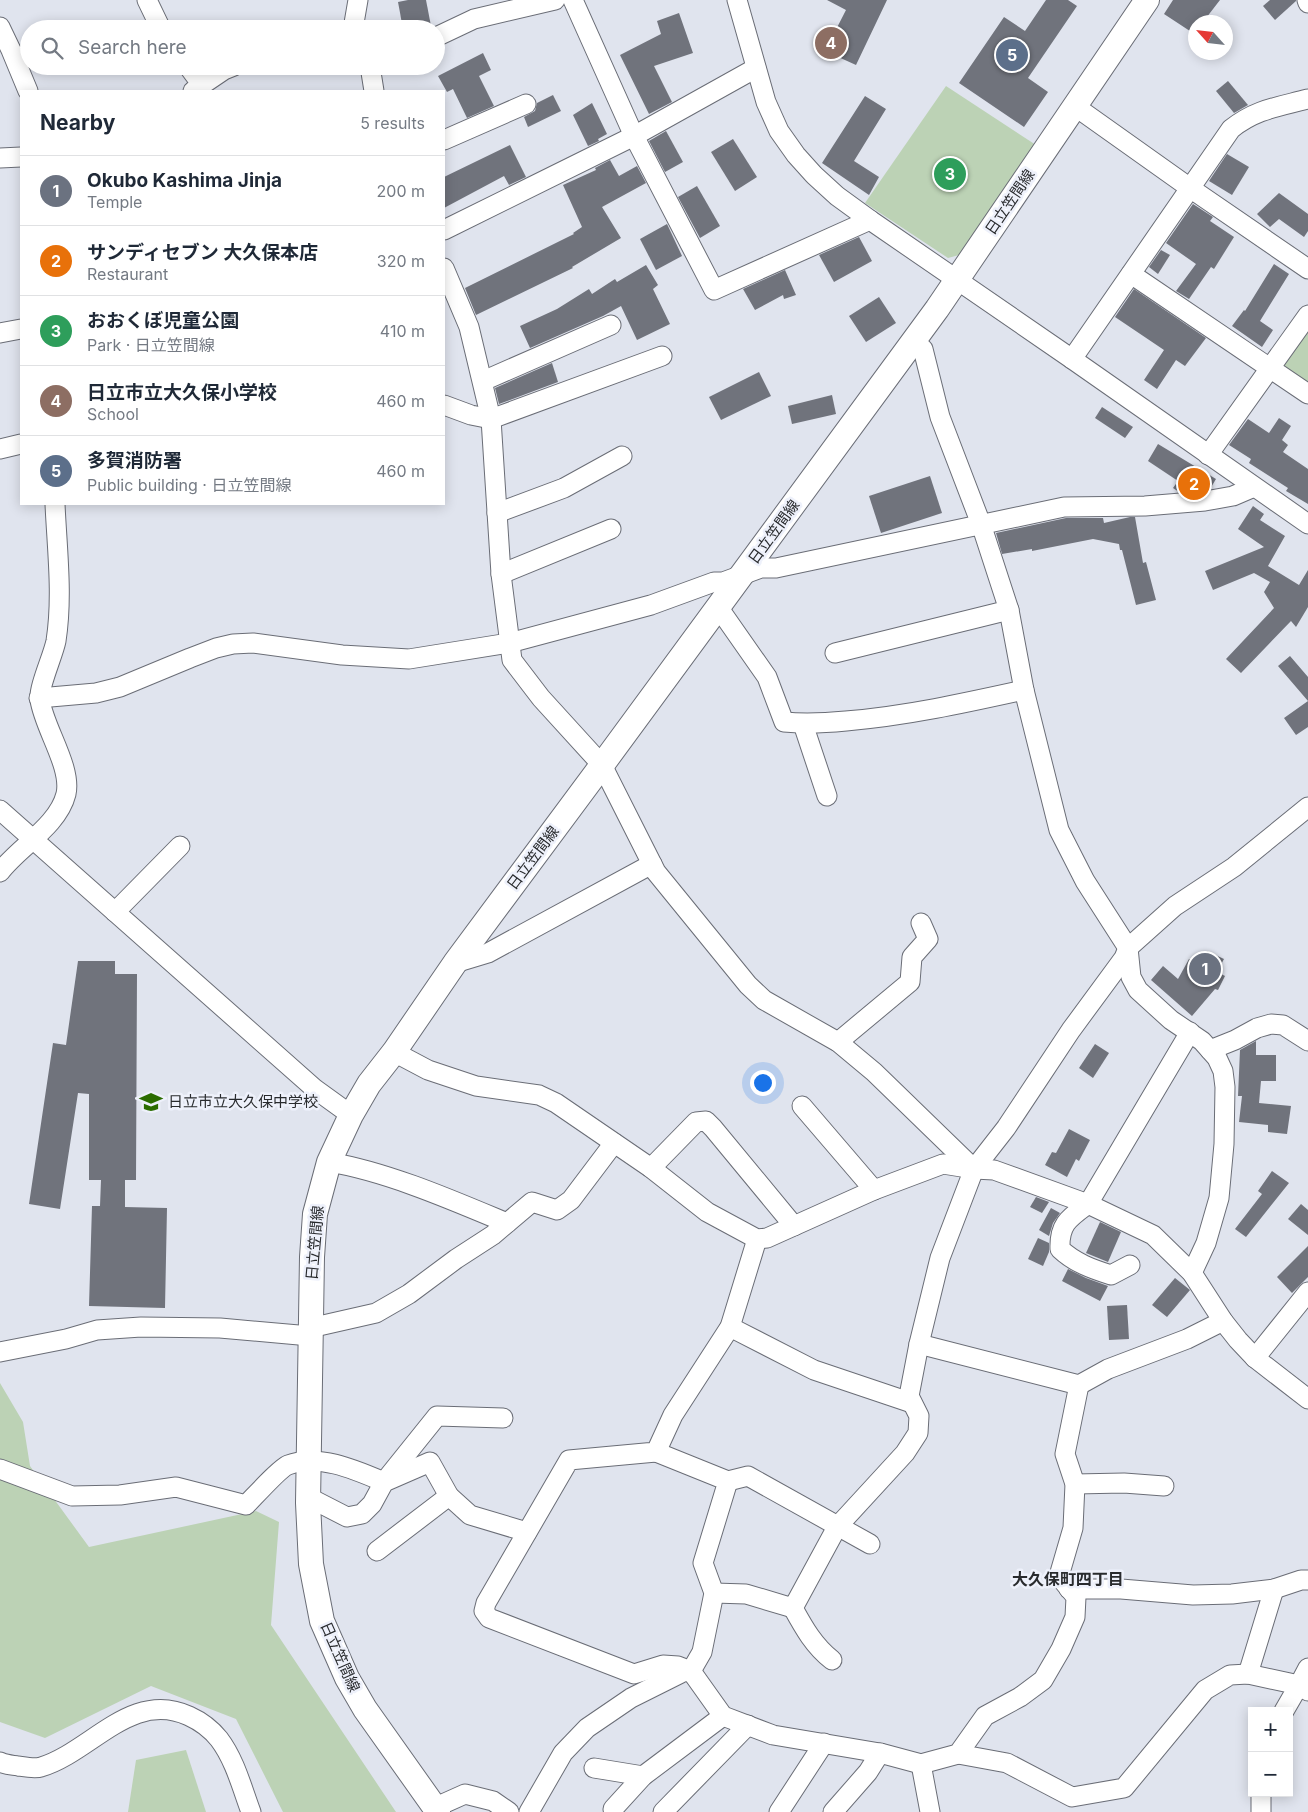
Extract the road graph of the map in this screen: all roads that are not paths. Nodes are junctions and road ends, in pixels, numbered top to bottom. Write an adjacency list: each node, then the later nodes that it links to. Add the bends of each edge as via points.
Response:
1 (147, 0): 7 (street)
2 (358, 0): 8 (street)
3 (555, 0): 10 (street, via 474,19)
4 (573, 0): 23 (street)
5 (737, 0): 11 (street)
6 (1147, 0): 22 (main road, 日立笠間線)
7 (157, 20)
8 (353, 20)
9 (0, 26): 12 (street)
10 (445, 33)
11 (756, 68): 23 (street); 28 (street, via 779,131 796,155 814,176)
12 (20, 70)
13 (22, 75): 18 (street)
14 (192, 75): 17 (street)
15 (219, 75): 17 (street)
16 (371, 75): 19 (street)
17 (197, 88)
18 (28, 90)
19 (374, 90)
20 (1308, 100): 27 (street, via 1262,110 1245,118 1231,129)
21 (526, 104): 24 (street)
22 (1076, 106): 27 (street); 33 (main road, 日立笠間線)
23 (634, 136): 28 (street, via 714,290); 29 (street)
24 (445, 140)
25 (20, 157): 26 (street)
26 (0, 158)
27 (1190, 188): 30 (street); 32 (street)
28 (870, 220): 33 (street)
29 (445, 230)
30 (1308, 268)
31 (445, 270): 42 (street, via 469,327)
32 (1131, 274): 40 (street); 41 (street)
33 (957, 279): 38 (main road, 日立笠間線); 40 (street)
34 (1308, 315): 41 (street)
35 (611, 325): 42 (street)
36 (20, 329): 37 (street)
37 (0, 333)
38 (914, 341): 53 (street, via 923,349 940,417); 57 (main road, 日立笠間線)
39 (662, 356): 45 (street)
40 (1072, 359): 48 (street)
41 (1270, 367): 43 (street); 48 (street)
42 (483, 381): 45 (street)
43 (1308, 394)
44 (445, 405): 45 (street)
45 (491, 419): 52 (street)
46 (20, 444): 47 (street)
47 (0, 449)
48 (1208, 455): 50 (street)
49 (622, 456): 52 (street, via 564,488)
50 (1254, 487): 53 (street, via 1233,496 1205,501 1064,507); 54 (street)
51 (55, 505): 63 (street, via 58,620 56,642)
52 (497, 513): 56 (street)
53 (982, 524): 57 (street); 59 (street)
54 (1308, 524)
55 (611, 529): 56 (street)
56 (501, 574): 60 (street)
57 (743, 574): 58 (main road, 日立笠間線); 60 (street, via 651,605)
58 (718, 607): 64 (street, via 767,678 784,722); 65 (main road, 日立笠間線)
59 (1009, 610): 61 (street); 62 (street)
60 (509, 643): 63 (street, via 409,659 342,655 253,643 233,644 120,687 96,693); 65 (street, via 512,660 541,698)
61 (835, 653)
62 (1024, 690): 64 (street, via 930,711); 75 (street, via 1059,830 1085,881)
63 (39, 698): 69 (street, via 67,781 66,794 59,809)
64 (804, 724): 66 (street)
65 (602, 765): 71 (street); 76 (main road, 日立笠間線)
66 (827, 796)
67 (1308, 807): 75 (street, via 1234,867 1176,906)
68 (0, 810): 69 (street)
69 (32, 839): 72 (street); 73 (street)
70 (180, 846): 73 (street)
71 (652, 864): 76 (street, via 488,953); 80 (street, via 715,946 758,995)
72 (0, 872)
73 (115, 912): 85 (street, via 315,1089)
74 (921, 923): 80 (street, via 928,939 912,957 910,982)
75 (1128, 948): 77 (street, via 1131,976 1138,990); 89 (street, via 1006,1128)
76 (455, 963): 83 (main road, 日立笠間線)
77 (1171, 1020): 78 (street); 82 (street)
78 (1190, 1032): 81 (street); 82 (street)
79 (1308, 1041): 81 (street, via 1283,1025 1271,1024)
80 (838, 1042): 89 (street, via 874,1072)
81 (1210, 1050): 96 (street, via 1223,1070 1224,1144 1219,1198 1206,1243)
82 (1179, 1051): 91 (street)
83 (394, 1052): 85 (main road, 日立笠間線, via 369,1084); 86 (street, via 428,1070 476,1086 539,1095)
84 (802, 1106): 90 (street)
85 (351, 1115): 87 (main road, 日立笠間線)
86 (614, 1143): 88 (street); 92 (street, via 571,1200 557,1210 532,1202)
87 (329, 1162): 92 (street, via 354,1166); 100 (main road, 日立笠間線, via 315,1214)
88 (651, 1168): 93 (street, via 696,1122 706,1121); 94 (street, via 707,1212)
89 (974, 1169): 90 (street, via 944,1164); 91 (street, via 994,1170); 101 (street, via 940,1258)
90 (874, 1190): 93 (street)
91 (1088, 1204): 95 (street, via 1068,1218 1059,1235 1060,1250 1088,1268 1112,1275); 96 (street, via 1153,1235)
92 (507, 1224): 100 (street, via 421,1286 376,1313)
93 (794, 1226): 94 (street)
94 (757, 1239): 99 (street)
95 (1130, 1265)
96 (1192, 1273): 98 (street)
97 (1307, 1295): 103 (street)
98 (1223, 1321): 103 (street); 104 (street, via 1187,1339 1108,1369)
99 (730, 1327): 106 (street, via 814,1370); 108 (street, via 673,1416)
100 (310, 1332): 102 (street, via 141,1327 97,1330); 109 (main road, 日立笠間線)
101 (919, 1344): 104 (street); 106 (street, via 909,1396)
102 (0, 1352)
103 (1255, 1358): 105 (street)
104 (1079, 1385): 113 (street, via 1065,1454)
105 (1308, 1399)
106 (912, 1403): 117 (street, via 919,1416 918,1433 905,1453)
107 (503, 1418): 112 (street, via 437,1416)
108 (656, 1452): 111 (street); 118 (street, via 569,1460)
109 (310, 1460): 110 (street, via 286,1465 246,1505 176,1487 120,1496 72,1496); 112 (street, via 350,1467); 116 (main road, 日立笠間線)
110 (0, 1469)
111 (728, 1481): 117 (street, via 748,1476); 124 (street, via 703,1563)
112 (384, 1482): 115 (street, via 430,1462); 116 (street, via 372,1504 362,1514 347,1516)
113 (1075, 1484): 114 (street); 122 (street, via 1073,1528 1059,1576)
114 (1164, 1486)
115 (449, 1496): 118 (street, via 470,1515); 120 (street)
116 (308, 1497): 143 (main road, 日立笠間線, via 311,1564 322,1621 333,1650 364,1709)
117 (837, 1526): 119 (street); 125 (street)
118 (527, 1532): 128 (street, via 486,1603 484,1611 489,1618 634,1674 663,1665)
119 (870, 1544)
120 (377, 1551)
121 (1308, 1580): 123 (street)
122 (1069, 1589): 123 (street, via 1121,1589 1193,1595); 136 (street, via 1076,1597 1075,1617 1042,1680 1020,1697 985,1716)
123 (1274, 1589): 129 (street)
124 (714, 1594): 125 (street, via 746,1594); 128 (street, via 702,1652)
125 (793, 1608): 126 (street, via 811,1640)
126 (832, 1660)
127 (1308, 1668): 130 (street)
128 (691, 1671): 132 (street); 146 (street, via 631,1698 587,1728 563,1753)
129 (1248, 1674): 130 (street); 136 (street, via 1230,1675 1205,1690 1124,1788 1072,1797 1007,1763)
130 (1303, 1688): 131 (street)
131 (1287, 1707)
132 (723, 1716): 133 (street); 140 (street)
133 (748, 1725): 134 (street, via 773,1735); 147 (street)
134 (824, 1744): 135 (street); 148 (street)
135 (880, 1753): 138 (street); 149 (street)
136 (958, 1754): 138 (street)
137 (0, 1762): 144 (street, via 39,1768 131,1715 165,1709 180,1712 208,1728 219,1740 234,1765)
138 (921, 1764): 150 (street)
139 (594, 1768): 140 (street)
140 (643, 1776): 142 (street)
141 (1262, 1797): 151 (street)
142 (613, 1809)
143 (437, 1810): 145 (street, via 465,1794 493,1801)
144 (251, 1812)
145 (509, 1812)
146 (529, 1812)
147 (664, 1812)
148 (779, 1812)
149 (834, 1812)
150 (930, 1812)
151 (1261, 1812)

